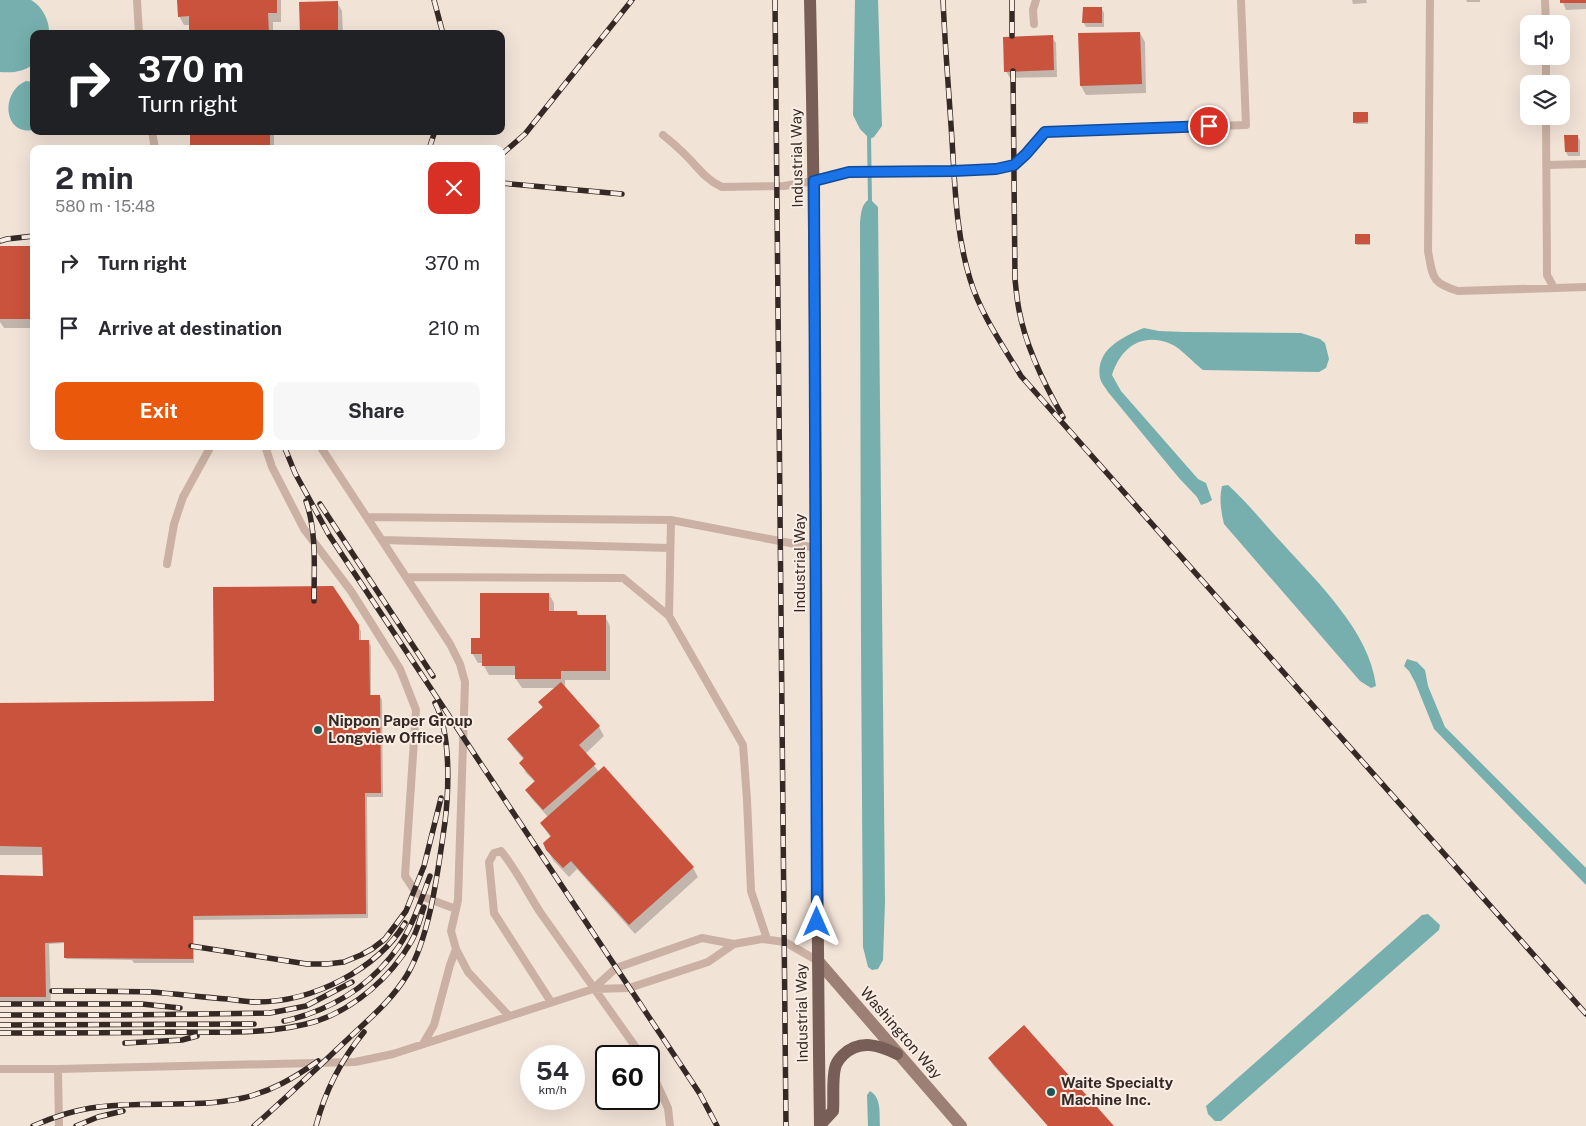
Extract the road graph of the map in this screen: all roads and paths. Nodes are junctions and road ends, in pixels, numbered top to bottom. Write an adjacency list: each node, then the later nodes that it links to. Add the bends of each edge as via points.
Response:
1 (137, 0): 9 (lane)
2 (810, 0): 14 (main road, Industrial Way)
3 (1036, 0): 8 (lane)
4 (1241, 0): 14 (lane, via 1246,125 1045,132 1014,165 996,169 849,172)
5 (1430, 0): 16 (lane, via 1428,251 1433,276 1442,287 1458,291)
6 (1546, 0): 7 (lane)
7 (1546, 15)
8 (1034, 24)
9 (139, 30)
10 (1546, 125): 13 (lane)
11 (663, 135): 14 (lane, via 709,180 722,187 784,186)
12 (1586, 164): 13 (lane)
13 (1547, 165): 16 (lane, via 1547,275)
14 (814, 181): 24 (main road, Industrial Way)
15 (1586, 286): 16 (lane)
16 (1554, 288)
17 (209, 450): 25 (lane, via 183,497)
18 (266, 450): 28 (lane, via 304,529 351,591 400,669 416,710 405,876 420,896)
19 (323, 450): 20 (lane)
20 (367, 517): 21 (lane); 22 (lane)
21 (671, 520): 23 (lane); 24 (lane)
22 (382, 540): 23 (lane); 26 (lane)
23 (670, 548): 27 (lane)
24 (816, 548): 32 (main road, Industrial Way)
25 (167, 564)
26 (407, 578): 27 (lane, via 624,578); 28 (lane, via 450,644 465,682)
27 (670, 616): 29 (lane, via 743,745 751,891)
28 (456, 909): 31 (lane, via 451,931)
29 (767, 939): 30 (lane); 32 (lane, via 785,942)
30 (734, 944): 33 (lane, via 708,962 630,988); 33 (lane, via 702,938 616,968)
31 (456, 949): 35 (lane, via 468,972); 36 (lane, via 434,1025)
32 (818, 961): 38 (main road, Washington Way); 42 (main road, Industrial Way)
33 (593, 989): 34 (lane); 34 (lane, via 501,851 494,854 489,862 494,913); 37 (lane)
34 (551, 1002): 35 (lane)
35 (509, 1016): 36 (lane)
36 (423, 1044): 40 (lane, via 355,1062)
37 (634, 1045)
38 (898, 1054): 42 (main road, via 870,1044 849,1049 835,1066 833,1111); 45 (main road, Washington Way)
39 (0, 1068): 40 (lane)
40 (58, 1069): 43 (lane)
41 (660, 1091): 44 (lane, via 668,1108)
42 (820, 1125)
43 (59, 1126)
44 (670, 1126)
45 (960, 1126)

